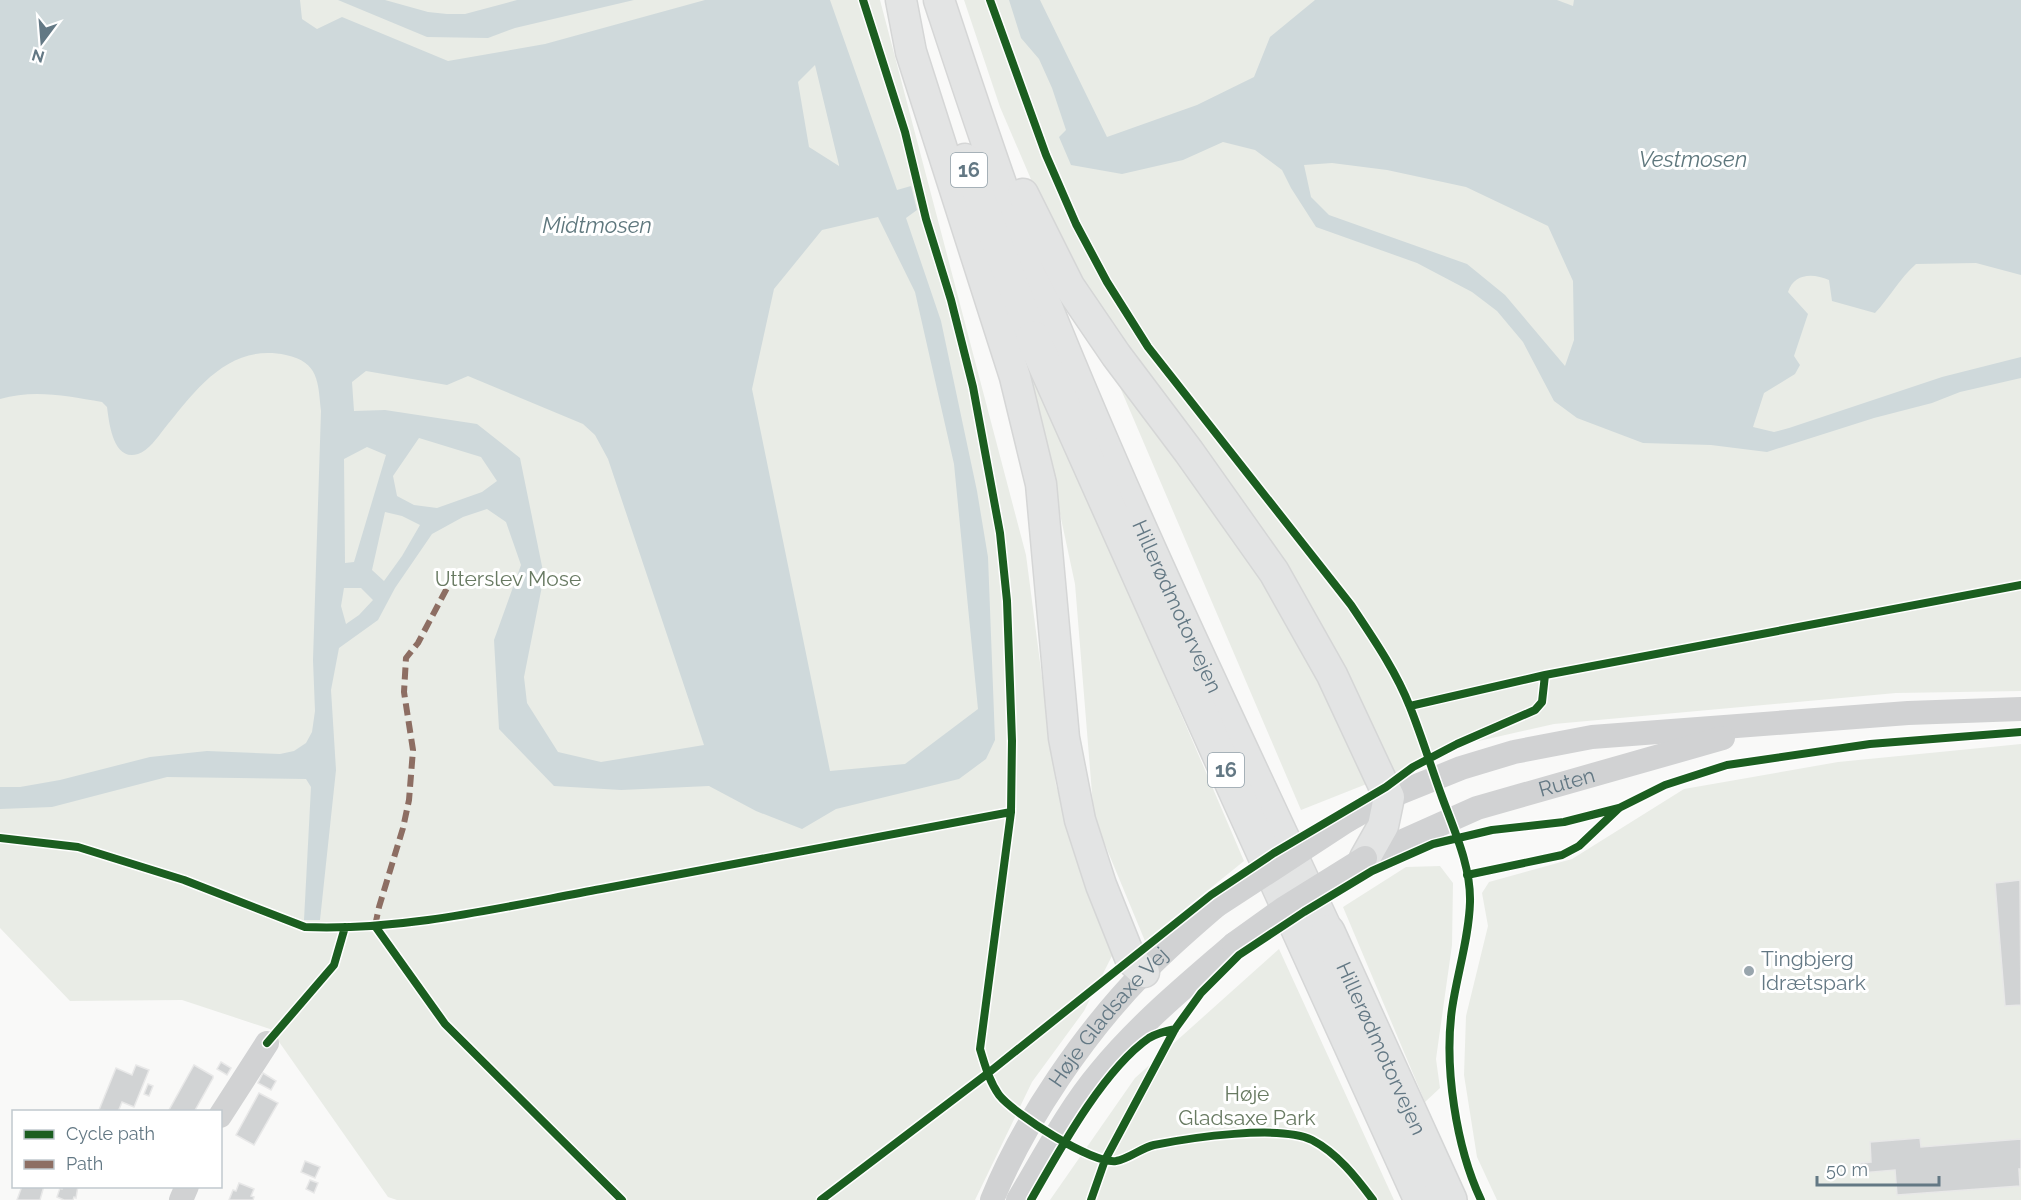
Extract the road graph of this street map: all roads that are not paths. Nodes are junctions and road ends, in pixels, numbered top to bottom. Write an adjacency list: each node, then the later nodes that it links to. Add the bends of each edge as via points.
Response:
1 (901, 0): 11 (main road, via 911,52 1015,377 1041,484 1064,738 1080,820 1131,960)
2 (912, 0): 5 (main road, Hillerødmotorvejen / 16, via 956,136)
3 (939, 0): 4 (main road, Hillerødmotorvejen / 16)
4 (965, 82): 8 (main road, via 1069,286 1274,572 1332,675); 10 (main road, Hillerødmotorvejen / 16, via 1030,264 1141,529)
5 (1033, 338): 17 (highway, Hillerødmotorvejen / 16)
6 (2021, 709): 7 (street, Ruten)
7 (1775, 723): 8 (street, Ruten, via 1592,737 1514,752); 9 (street, Ruten, via 1477,808)
8 (1389, 797): 9 (main road, via 1383,826); 11 (street, Høje Gladsaxe Vej, bridge, via 1216,906)
9 (1365, 858): 12 (street, Høje Gladsaxe Vej, bridge, via 1283,909)
10 (1328, 932): 18 (highway, Hillerødmotorvejen / 16)
11 (1144, 972): 12 (street, via 1175,980); 15 (street, Høje Gladsaxe Vej, via 1094,1031 1048,1095 1020,1141)
12 (1197, 976): 16 (street, Høje Gladsaxe Vej, via 1099,1073)
13 (267, 1043): 14 (street)
14 (222, 1113)
15 (992, 1200)
16 (1018, 1200)
17 (1421, 1200)
18 (1450, 1200)

